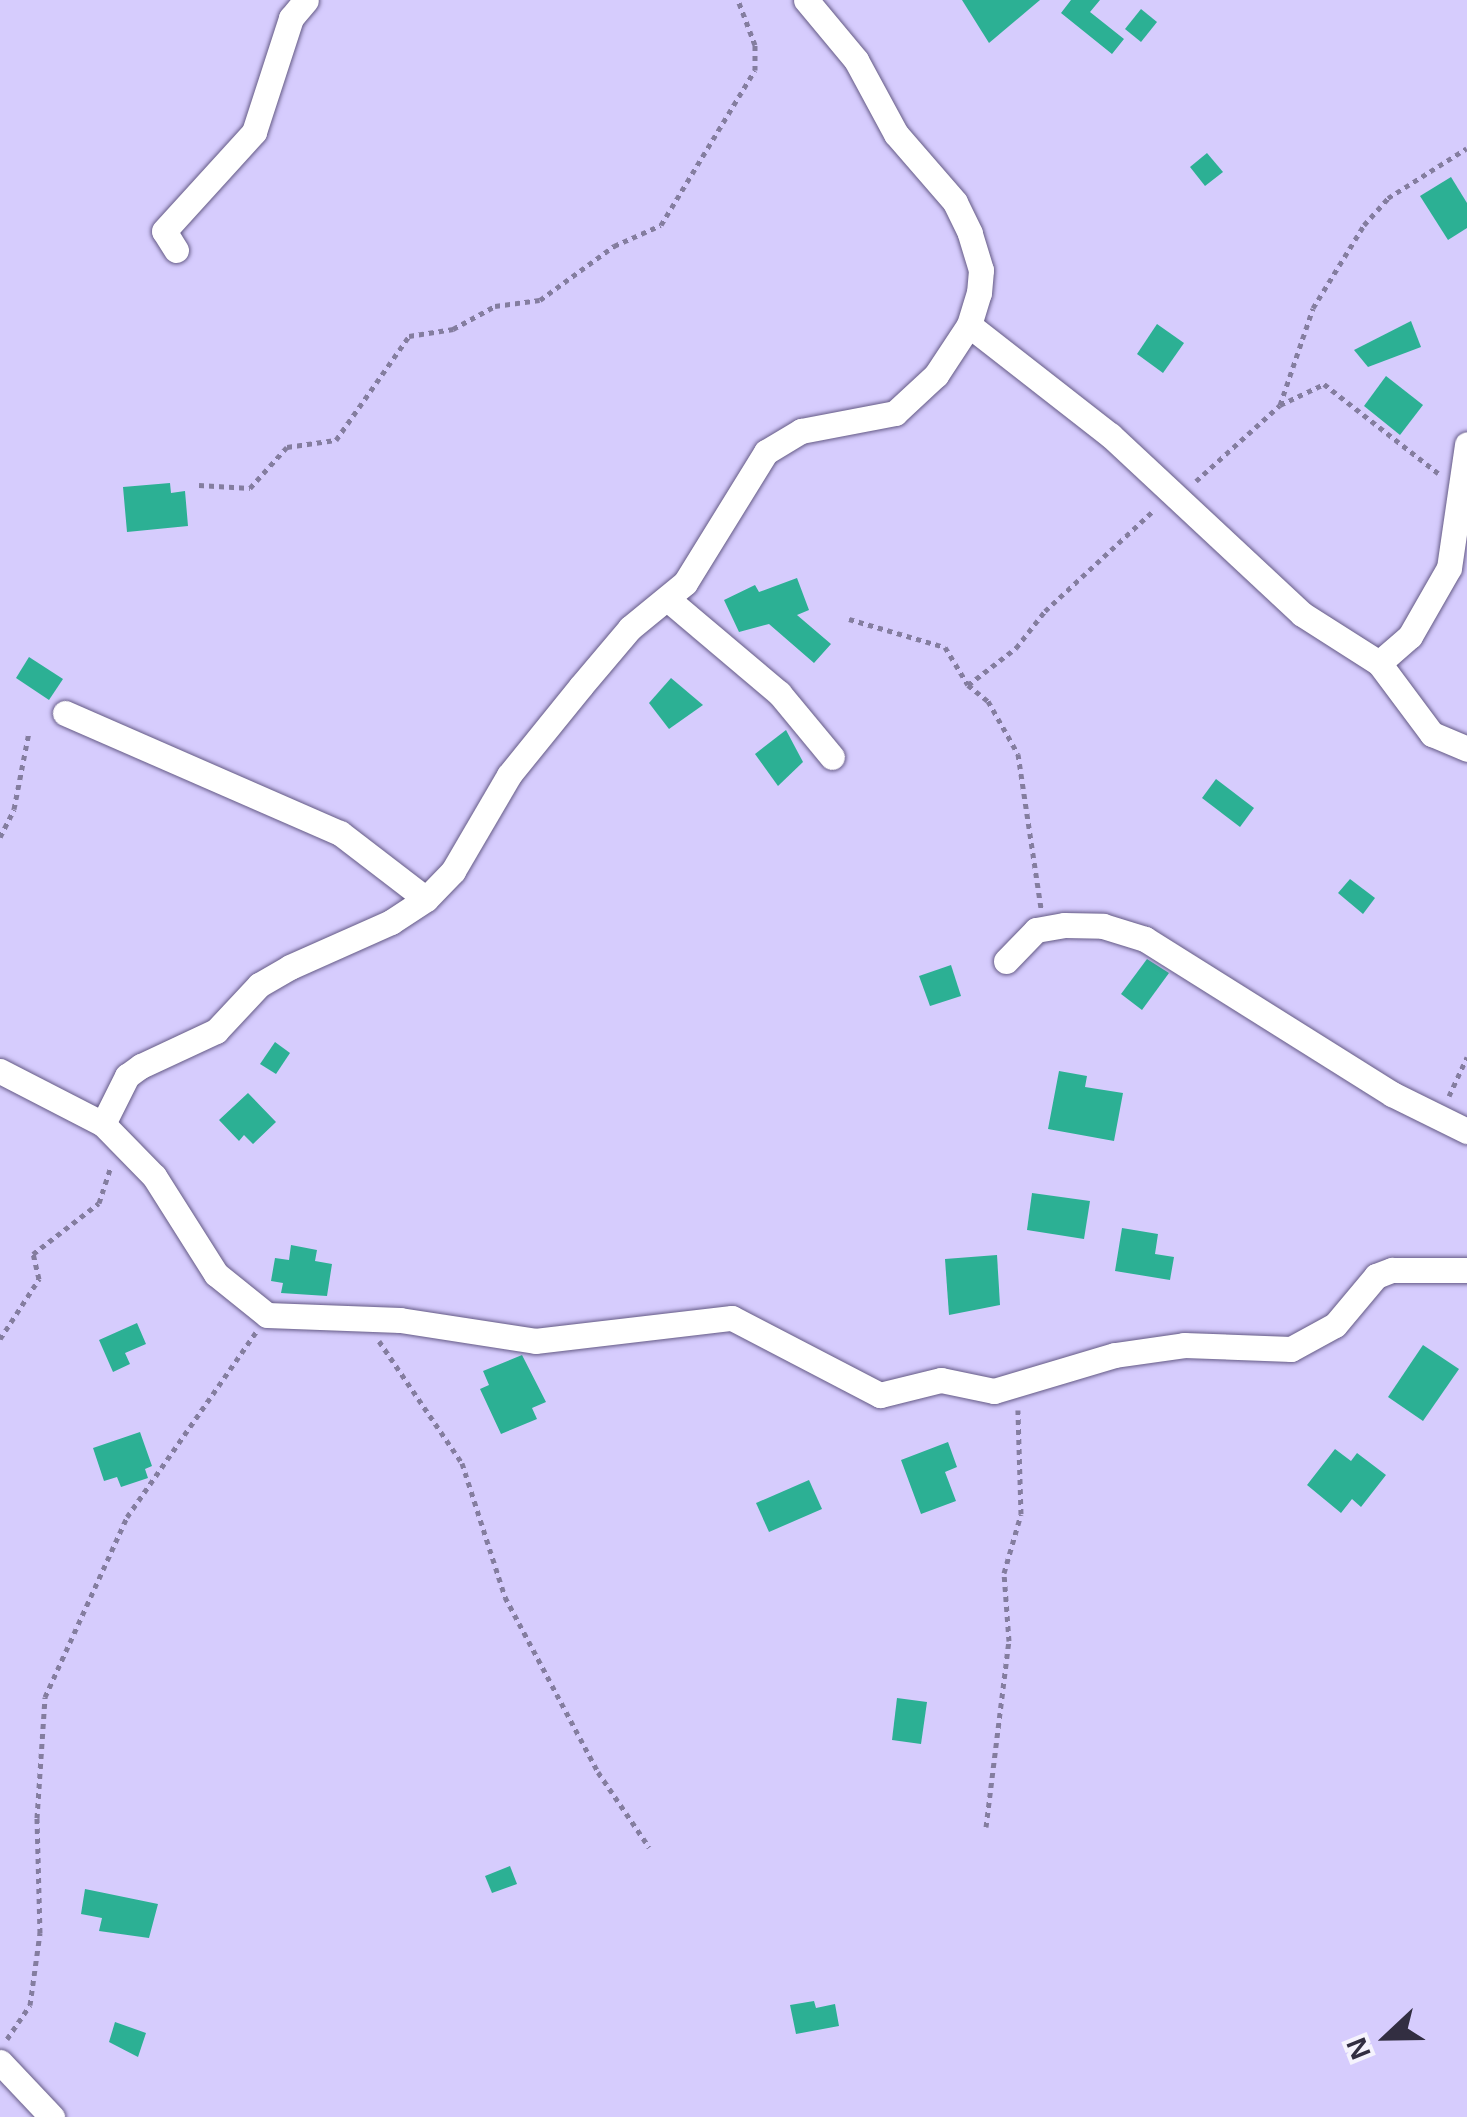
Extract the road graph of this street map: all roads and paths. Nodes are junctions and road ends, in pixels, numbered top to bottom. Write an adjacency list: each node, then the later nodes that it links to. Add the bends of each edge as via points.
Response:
1 (306, 0): 5 (street, via 291,18 254,132 164,231)
2 (738, 0): 9 (path, via 756,45 756,70 661,225 614,246 540,300 495,306 453,329 409,336 336,440 287,447 250,488)
3 (806, 0): 6 (street, via 856,60 913,160 955,202 981,270)
4 (1467, 148): 7 (path, via 1388,198 1364,225 1313,308)
5 (176, 250)
6 (969, 325): 11 (street); 12 (street, via 936,375 895,413 780,439)
7 (1280, 405): 10 (path, via 1324,384 1337,388); 11 (path)
8 (1467, 444): 10 (street)
9 (199, 485)
10 (1456, 488): 14 (street, via 1448,568 1432,605)
11 (1177, 496): 14 (street, via 1302,614); 15 (path)
12 (670, 601): 19 (street, via 779,692); 21 (street, via 630,628 581,686 509,775 453,870)
13 (848, 619): 15 (path, via 945,646)
14 (1378, 663): 18 (street, via 1432,734)
15 (968, 684): 22 (path, via 988,700 1018,754 1031,867 1042,903)
16 (65, 713): 21 (street, via 340,833)
17 (29, 732): 20 (path, via 14,809)
18 (1467, 749)
19 (832, 757)
20 (0, 837)
21 (426, 898): 27 (street, via 391,922 290,966 259,985 216,1031 126,1076)
22 (1036, 930): 23 (street); 26 (street, via 1103,926 1145,938)
23 (1006, 961)
24 (1467, 1057): 26 (path)
25 (0, 1071): 27 (street)
26 (1439, 1117): 28 (street)
27 (110, 1131): 30 (street, via 154,1176 216,1274); 32 (path, via 99,1203 33,1254 39,1279)
28 (1467, 1131)
29 (1467, 1270): 33 (street, via 1376,1276 1335,1325 1291,1349 1184,1345 1115,1354)
30 (267, 1316): 31 (street); 36 (path, via 127,1516 45,1697 37,1818 40,1933 30,2006)
31 (364, 1318): 33 (street, via 535,1341 732,1318 880,1396 942,1380 994,1391); 35 (path, via 462,1462 505,1596 598,1772)
32 (0, 1339)
33 (1017, 1386): 34 (path, via 1021,1514 1004,1573 1009,1641)
34 (986, 1827)
35 (650, 1847)
36 (0, 2050)
37 (0, 2062): 38 (street)
38 (52, 2117)

